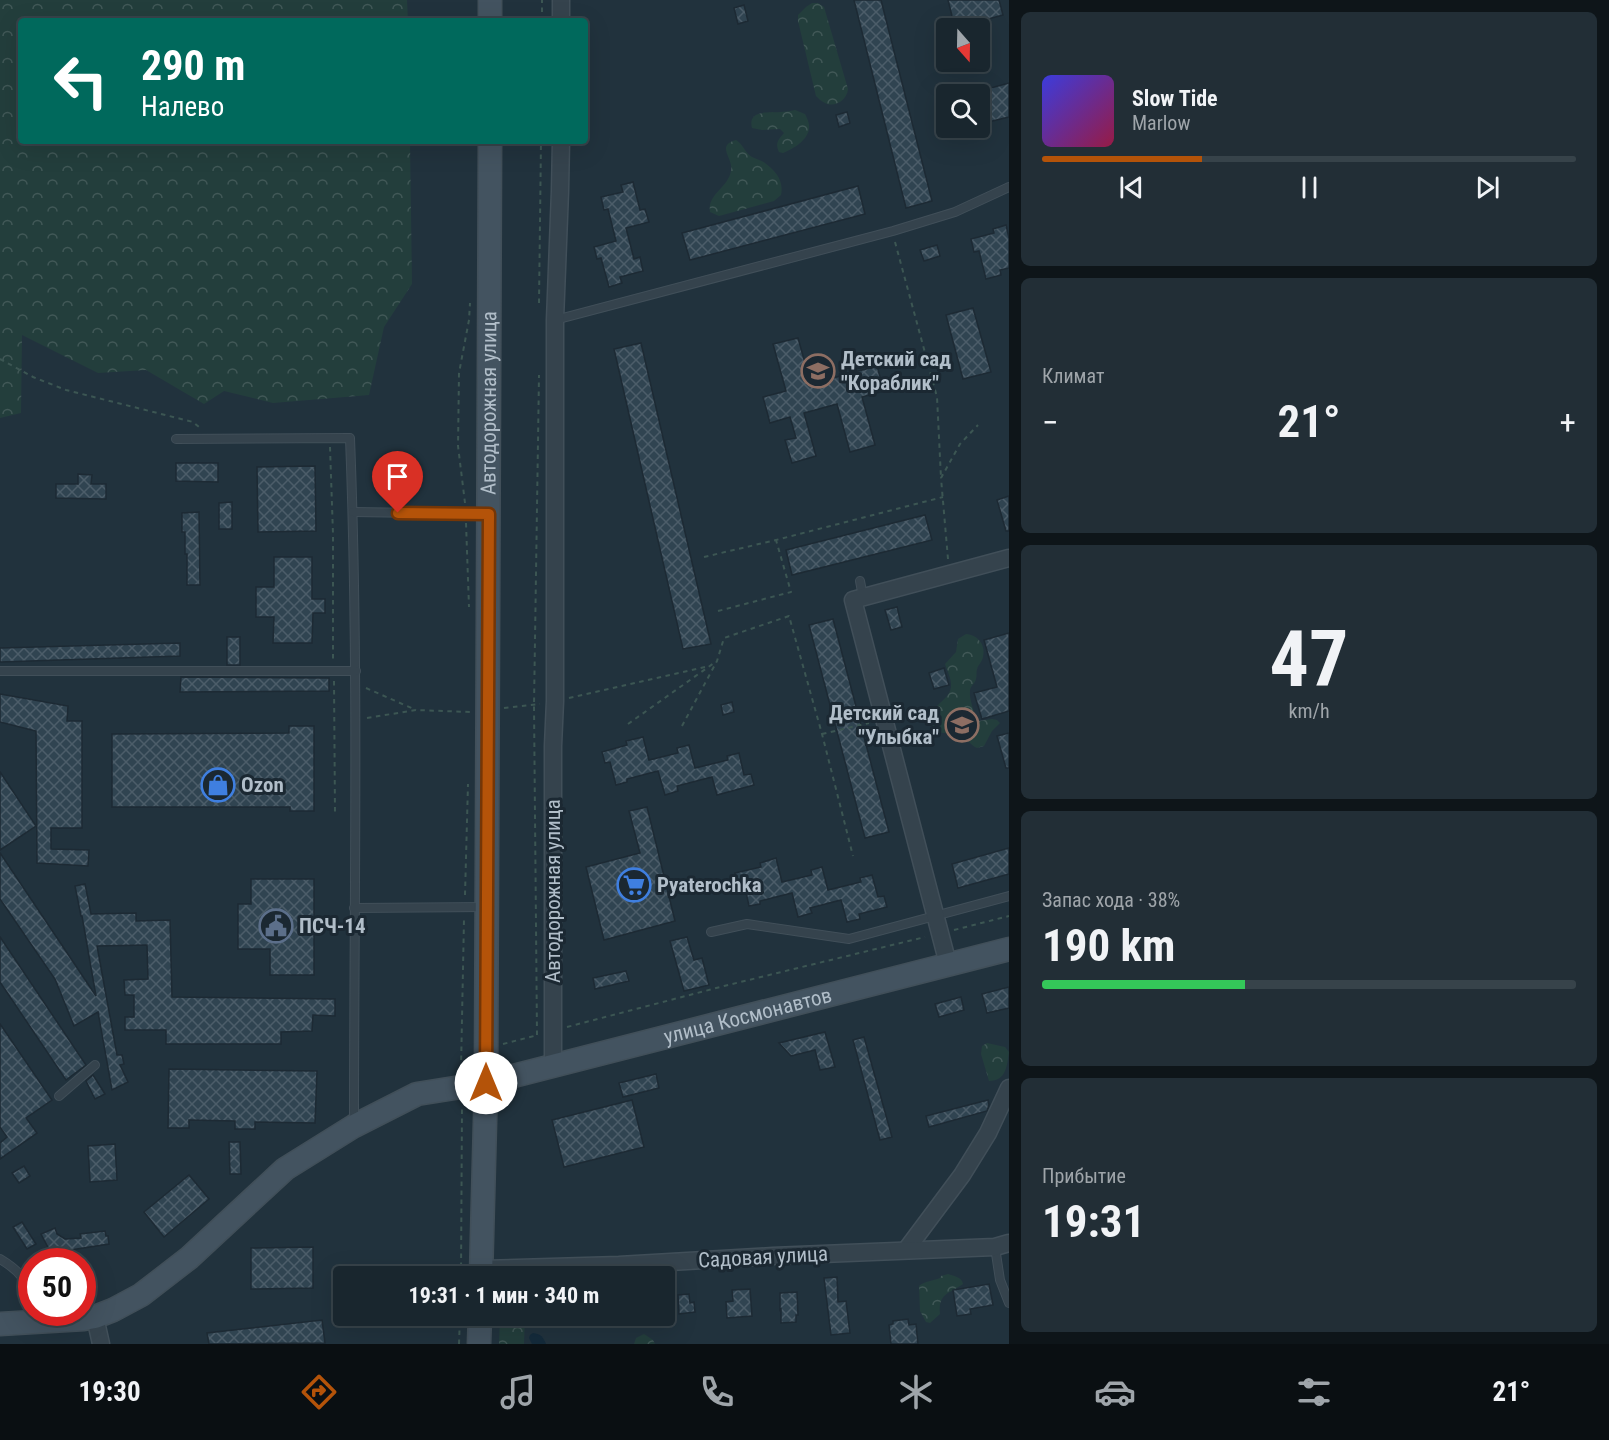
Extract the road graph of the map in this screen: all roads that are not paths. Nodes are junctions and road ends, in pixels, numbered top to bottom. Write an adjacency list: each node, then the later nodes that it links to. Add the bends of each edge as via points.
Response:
1 (490, 0): 3 (main road)
2 (561, 0): 4 (street)
3 (490, 18)
4 (561, 18)
5 (490, 144): 11 (main road, Автодорожная улица)
6 (561, 144): 8 (street, Автодорожная улица)
7 (1009, 187): 8 (lane, via 955,212 892,231)
8 (555, 320): 23 (street, Автодорожная улица)
9 (176, 439): 10 (lane, via 350,438)
10 (353, 512): 11 (lane); 14 (lane)
11 (489, 514): 16 (main road, Автодорожная улица)
12 (1009, 558): 18 (street, via 861,589 853,600)
13 (0, 671): 14 (lane)
14 (356, 671): 17 (lane)
15 (1009, 896): 18 (lane)
16 (487, 907): 17 (lane); 24 (main road, Автодорожная улица)
17 (354, 908): 27 (lane)
18 (935, 916): 19 (lane, via 849,939 747,924); 21 (street)
19 (711, 932)
20 (1009, 949): 21 (main road, улица Космонавтов)
21 (948, 964): 23 (main road, улица Космонавтов)
22 (95, 1065): 26 (lane)
23 (554, 1066): 24 (main road, улица Космонавтов)
24 (486, 1083): 27 (main road, улица Космонавтов, via 417,1094); 31 (main road, Автодорожная улица)
25 (1009, 1088): 29 (street, via 962,1175)
26 (60, 1096)
27 (354, 1126): 36 (main road, улица Космонавтов, via 285,1169 189,1258 141,1295)
28 (1002, 1245): 29 (street, Садовая улица); 34 (lane, via 1000,1280)
29 (906, 1250): 32 (street, Садовая улица)
30 (0, 1259): 33 (lane)
31 (475, 1266)
32 (603, 1266)
33 (18, 1272)
34 (1009, 1304)
35 (18, 1317): 38 (main road, улица Космонавтов)
36 (96, 1317)
37 (96, 1322): 40 (street)
38 (0, 1324)
39 (480, 1326): 41 (main road)
40 (101, 1344)
41 (479, 1344)

